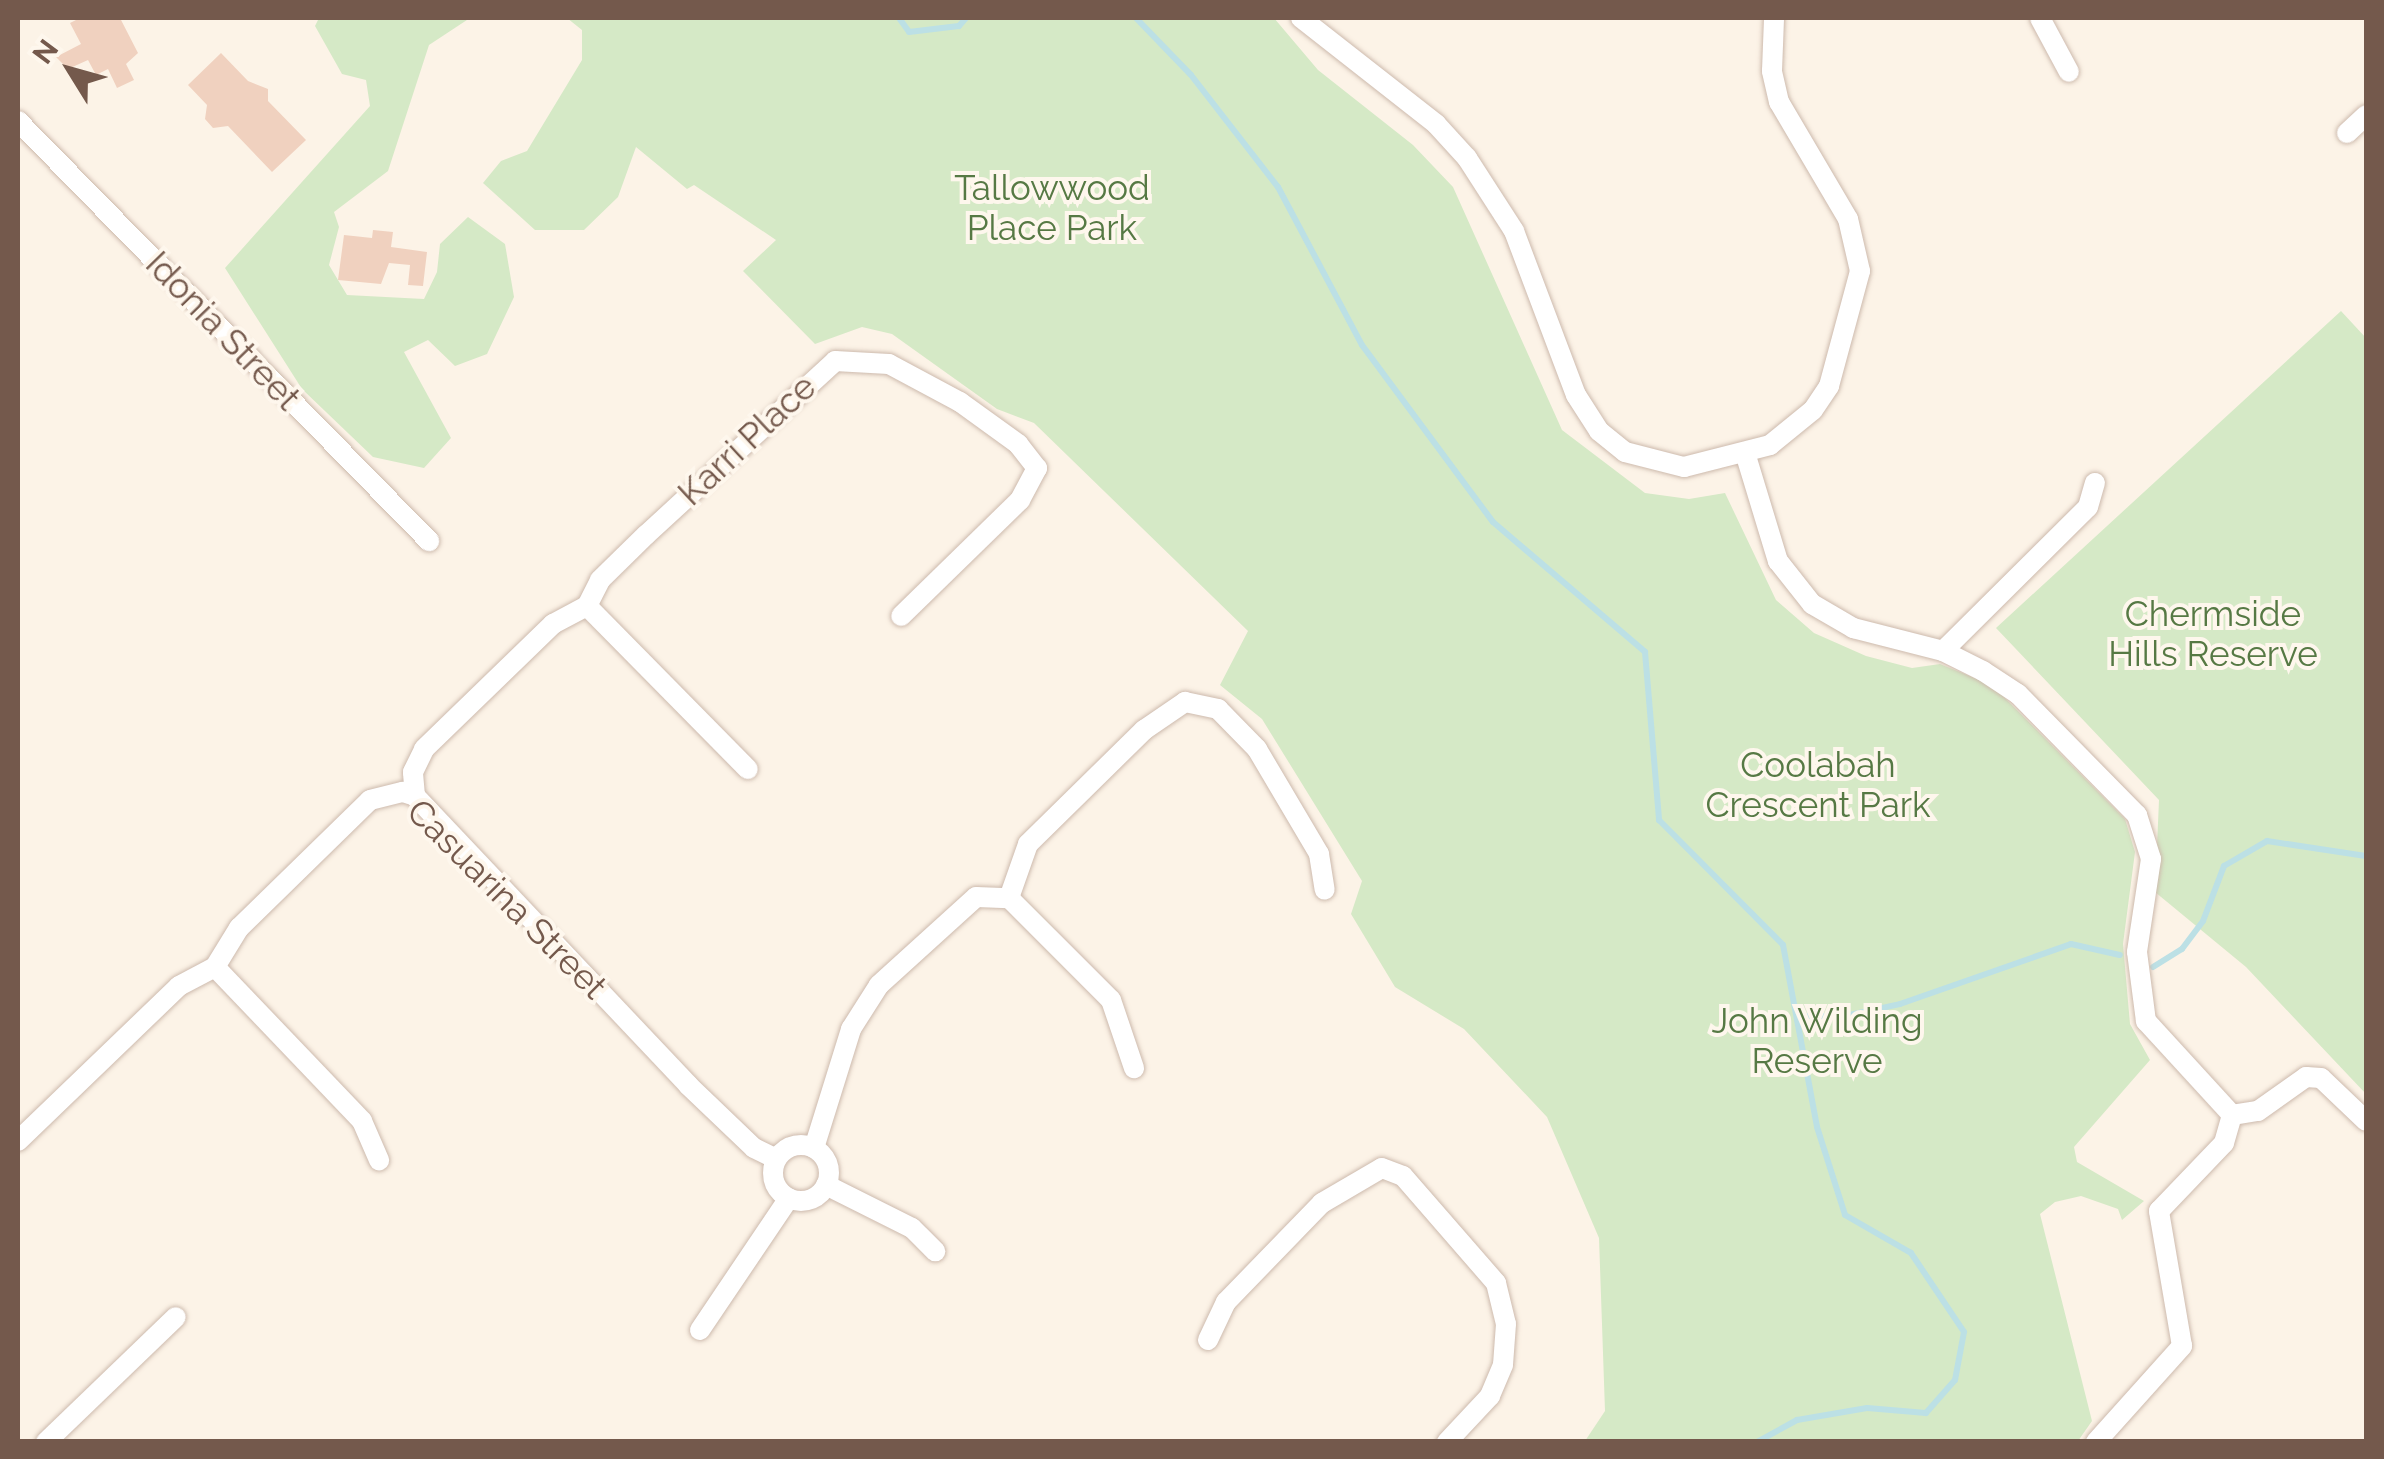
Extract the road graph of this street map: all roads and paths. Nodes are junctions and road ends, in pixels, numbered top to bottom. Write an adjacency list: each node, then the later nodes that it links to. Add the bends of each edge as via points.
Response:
1 (1301, 18): 8 (street, via 1436,124 1467,158 1514,232 1576,395 1598,431 1625,452 1664,465)
2 (1774, 18): 8 (street, via 1772,71 1779,102 1848,219 1860,271 1822,399 1791,430)
3 (2040, 18): 4 (street)
4 (2069, 72)
5 (2366, 115): 7 (street)
6 (18, 121): 10 (street, Idonia Street)
7 (2347, 132)
8 (1746, 456): 13 (street, via 1778,560 1812,604 1853,628)
9 (2095, 482): 13 (street, via 2088,507)
10 (429, 541)
11 (588, 606): 12 (street, Karri Place, via 600,580 808,380 835,360 857,358 888,364 960,402 1018,444 1037,468 1020,500); 14 (street); 15 (street, Karri Place, via 553,624 424,749 413,772)
12 (901, 616)
13 (1942, 651): 20 (street, via 2018,694 2145,827 2151,859 2137,952 2146,1021)
14 (748, 769)
15 (415, 796): 18 (street, Casuarina Street, via 370,800 240,928); 24 (street, Casuarina Street, via 688,1084 754,1148)
16 (1325, 890): 17 (street, via 1320,854 1257,749 1218,710 1184,702 1144,730 1028,844)
17 (1009, 898): 19 (street, via 1111,1000); 23 (street, via 976,897 879,985 851,1028)
18 (216, 967): 22 (street, Casuarina Street, via 178,986); 25 (street, via 362,1121)
19 (1134, 1068)
20 (2232, 1115): 21 (street, via 2258,1110 2306,1077 2320,1078); 34 (street, via 2224,1144 2159,1211 2182,1346)
21 (2366, 1121)
22 (18, 1140)
23 (814, 1148): 24 (street, via 794,1146); 26 (street, via 828,1164)
24 (777, 1159): 27 (street, via 774,1178)
25 (379, 1160)
26 (826, 1185): 27 (street, via 810,1199); 28 (street, via 912,1228)
27 (789, 1198): 30 (street)
28 (935, 1251)
29 (176, 1318): 32 (street)
30 (700, 1330)
31 (1208, 1340): 33 (street, via 1226,1302 1322,1203 1382,1168 1403,1176 1496,1282 1506,1324 1503,1365 1490,1396)
32 (46, 1442)
33 (1447, 1442)
34 (2096, 1442)

